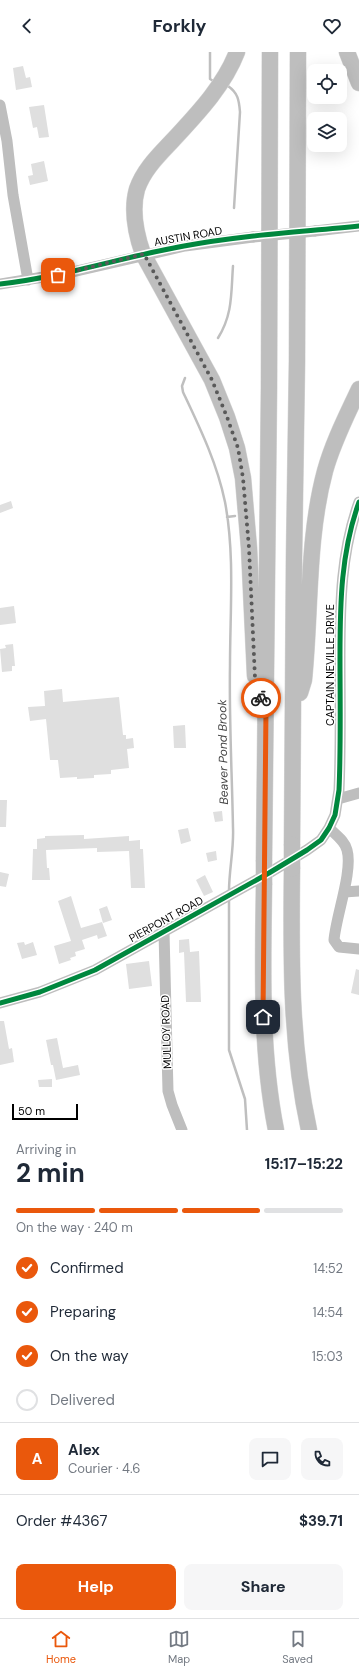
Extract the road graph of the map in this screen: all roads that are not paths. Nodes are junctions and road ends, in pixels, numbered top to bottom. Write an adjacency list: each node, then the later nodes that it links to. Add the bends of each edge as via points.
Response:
1 (237, 52): 8 (highway, via 228,72 203,106 152,163 141,180 136,196 135,215 137,235)
2 (270, 52): 14 (highway)
3 (298, 52): 13 (highway)
4 (347, 52): 5 (highway)
5 (359, 83)
6 (0, 105): 9 (street)
7 (359, 226): 8 (street, AUSTIN ROAD, bridge, via 209,242)
8 (144, 254): 9 (street, AUSTIN ROAD, via 74,272); 14 (highway, via 212,380 238,448 249,548 255,678 258,692)
9 (28, 280): 10 (street, AUSTIN ROAD)
10 (0, 284)
11 (359, 389): 13 (highway, via 335,442 323,481 312,558 304,680)
12 (359, 502): 16 (street, CAPTAIN NEVILLE DRIVE, via 346,548 341,584)
13 (293, 706): 25 (highway, bridge, via 293,1011 299,1077)
14 (266, 708): 24 (highway, bridge, via 263,991 265,1048)
15 (359, 793): 16 (street)
16 (338, 799): 17 (street, CAPTAIN NEVILLE DRIVE)
17 (329, 828): 19 (street, via 344,842 347,850 348,867); 20 (street, PIERPONT ROAD, via 313,847)
18 (359, 891): 19 (street)
19 (344, 892): 21 (street, via 334,940 339,947)
20 (164, 932): 22 (street, PIERPONT ROAD, via 83,975 40,992); 23 (street, MULLOY ROAD, via 168,1090)
21 (359, 949)
22 (0, 1003)
23 (182, 1130)
24 (276, 1130)
25 (309, 1130)

